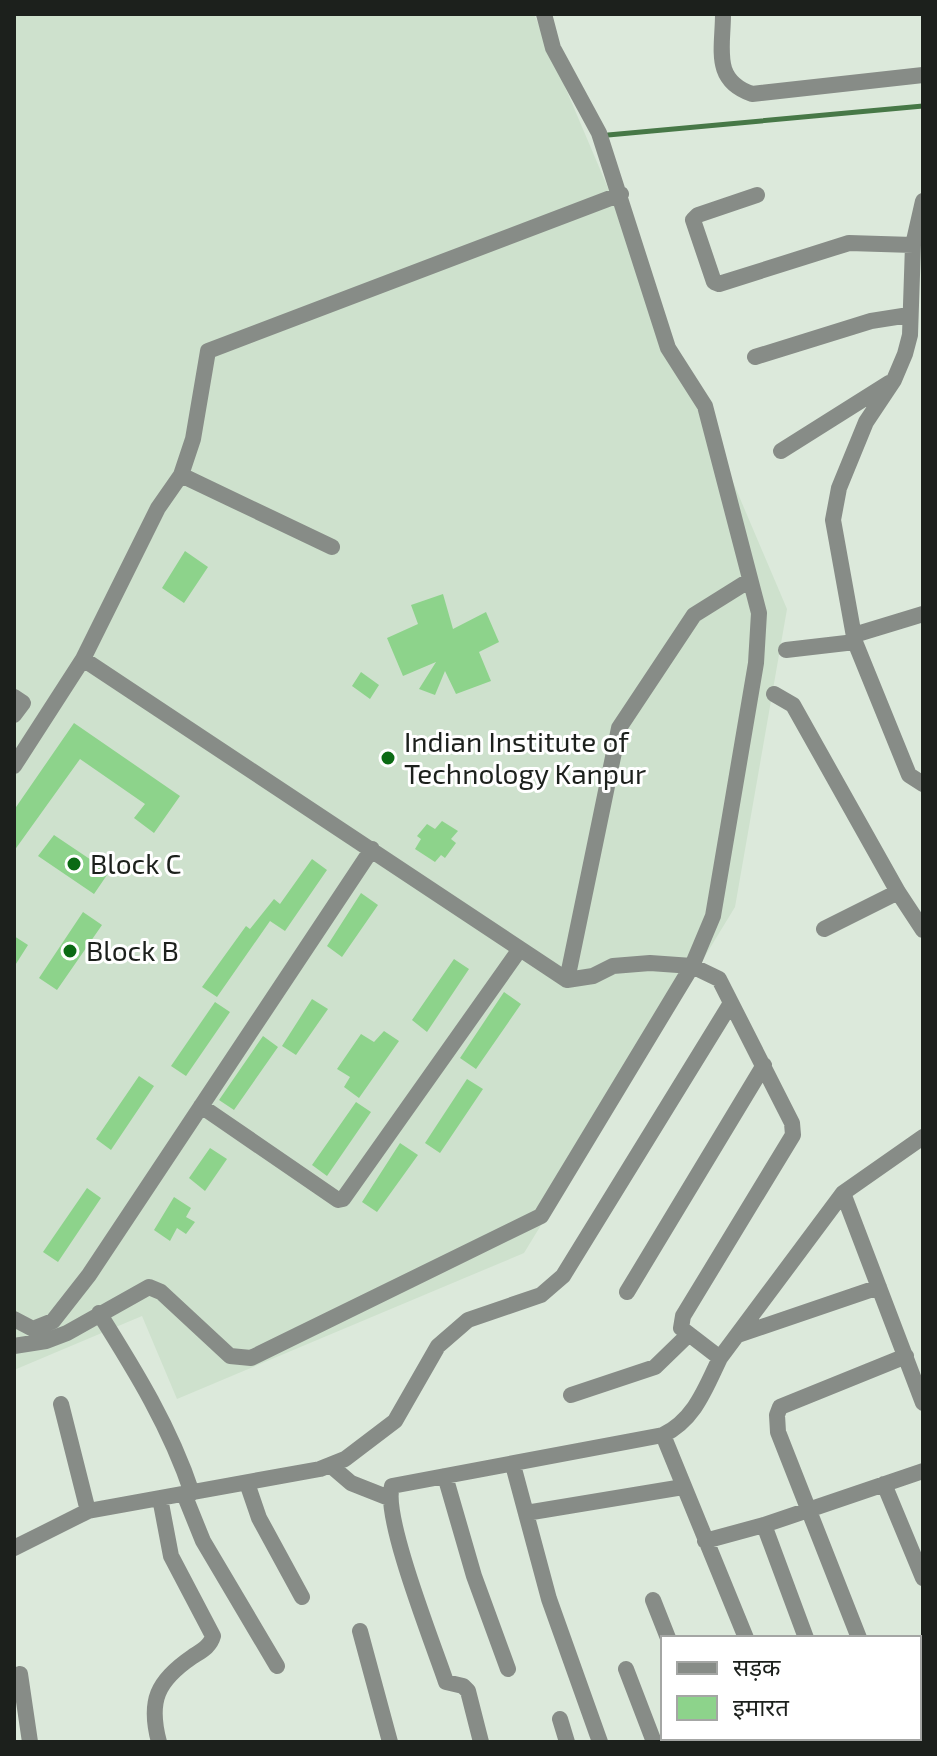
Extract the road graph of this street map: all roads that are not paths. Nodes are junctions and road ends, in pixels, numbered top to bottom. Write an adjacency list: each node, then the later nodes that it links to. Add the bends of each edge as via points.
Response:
1 (544, 14): 4 (street, via 557,57 597,126)
2 (723, 14): 3 (street, via 723,70 729,83 752,94)
3 (923, 75)
4 (621, 194): 12 (street, via 208,351 193,439); 14 (street, via 668,348 698,391 715,434)
5 (757, 195): 7 (street, via 693,220 714,282 849,243)
6 (923, 201): 7 (street)
7 (913, 245): 8 (street)
8 (909, 315): 9 (street, via 871,321); 10 (street, via 905,354)
9 (755, 357)
10 (894, 380): 11 (street); 16 (street, via 866,422 839,488 833,520)
11 (781, 451)
12 (181, 475): 13 (street); 18 (street, via 158,508)
13 (332, 547)
14 (750, 580): 29 (street, via 759,613 758,650 713,916); 30 (street, via 694,615 619,728)
15 (923, 614): 16 (street)
16 (854, 638): 17 (street); 23 (street, via 909,775)
17 (786, 650)
18 (83, 659): 22 (street); 24 (street)
19 (774, 694): 25 (street, via 793,705)
20 (14, 697): 21 (street, via 23,703)
21 (14, 715)
22 (14, 766)
23 (923, 784)
24 (372, 849): 28 (street); 33 (street)
25 (898, 892): 26 (street); 27 (street)
26 (824, 929)
27 (923, 930)
28 (520, 949): 30 (street); 33 (street, via 343,1199)
29 (692, 966): 30 (street, via 613,966); 31 (street, via 719,978); 38 (street, via 541,1216 528,1225 251,1358 230,1356 149,1287)
30 (567, 980)
31 (731, 1003): 32 (street); 49 (street, via 563,1276 541,1295 468,1320 438,1346 395,1421)
32 (764, 1065): 37 (street); 40 (street, via 793,1135 683,1316 681,1328)
33 (201, 1106): 39 (street, via 53,1321 33,1329)
34 (923, 1137): 35 (street)
35 (843, 1193): 36 (street); 41 (street)
36 (879, 1287): 41 (street); 43 (street)
37 (627, 1292)
38 (99, 1313): 42 (street, via 46,1341); 56 (street, via 150,1394 177,1449)
39 (14, 1319)
40 (688, 1335): 44 (street); 45 (street, via 655,1367)
41 (738, 1335): 44 (street)
42 (14, 1346)
43 (906, 1356): 46 (street); 59 (street, via 780,1407 778,1432)
44 (720, 1358): 48 (street, via 693,1412)
45 (571, 1395)
46 (923, 1401)
47 (61, 1404): 60 (street)
48 (663, 1435): 50 (street); 55 (street)
49 (330, 1465): 53 (street); 58 (street, via 351,1483)
50 (513, 1465): 52 (street); 61 (street)
51 (923, 1471): 54 (street)
52 (445, 1476): 58 (street, via 396,1484); 74 (street)
53 (247, 1483): 56 (street); 66 (street, via 259,1518)
54 (884, 1484): 59 (street); 65 (street)
55 (683, 1487): 61 (street); 63 (street)
56 (188, 1493): 57 (street); 73 (street, via 203,1541)
57 (160, 1498): 60 (street); 79 (street, via 171,1556 213,1636 209,1646 164,1681 155,1697 152,1717)
58 (389, 1498): 81 (street, via 446,1682 468,1691)
59 (808, 1509): 62 (street); 72 (street)
60 (88, 1511): 64 (street)
61 (526, 1513): 83 (street, via 549,1599)
62 (764, 1525): 63 (street); 71 (street)
63 (705, 1541): 70 (street)
64 (14, 1548)
65 (923, 1578)
66 (302, 1597)
67 (653, 1600): 69 (street)
68 (360, 1631): 80 (street)
69 (667, 1636)
70 (745, 1636)
71 (805, 1636)
72 (858, 1636)
73 (277, 1666)
74 (508, 1669)
75 (626, 1669): 84 (street)
76 (20, 1674): 78 (street)
77 (560, 1719): 82 (street)
78 (30, 1742)
79 (159, 1742)
80 (390, 1742)
81 (481, 1742)
82 (567, 1742)
83 (600, 1742)
84 (654, 1742)

